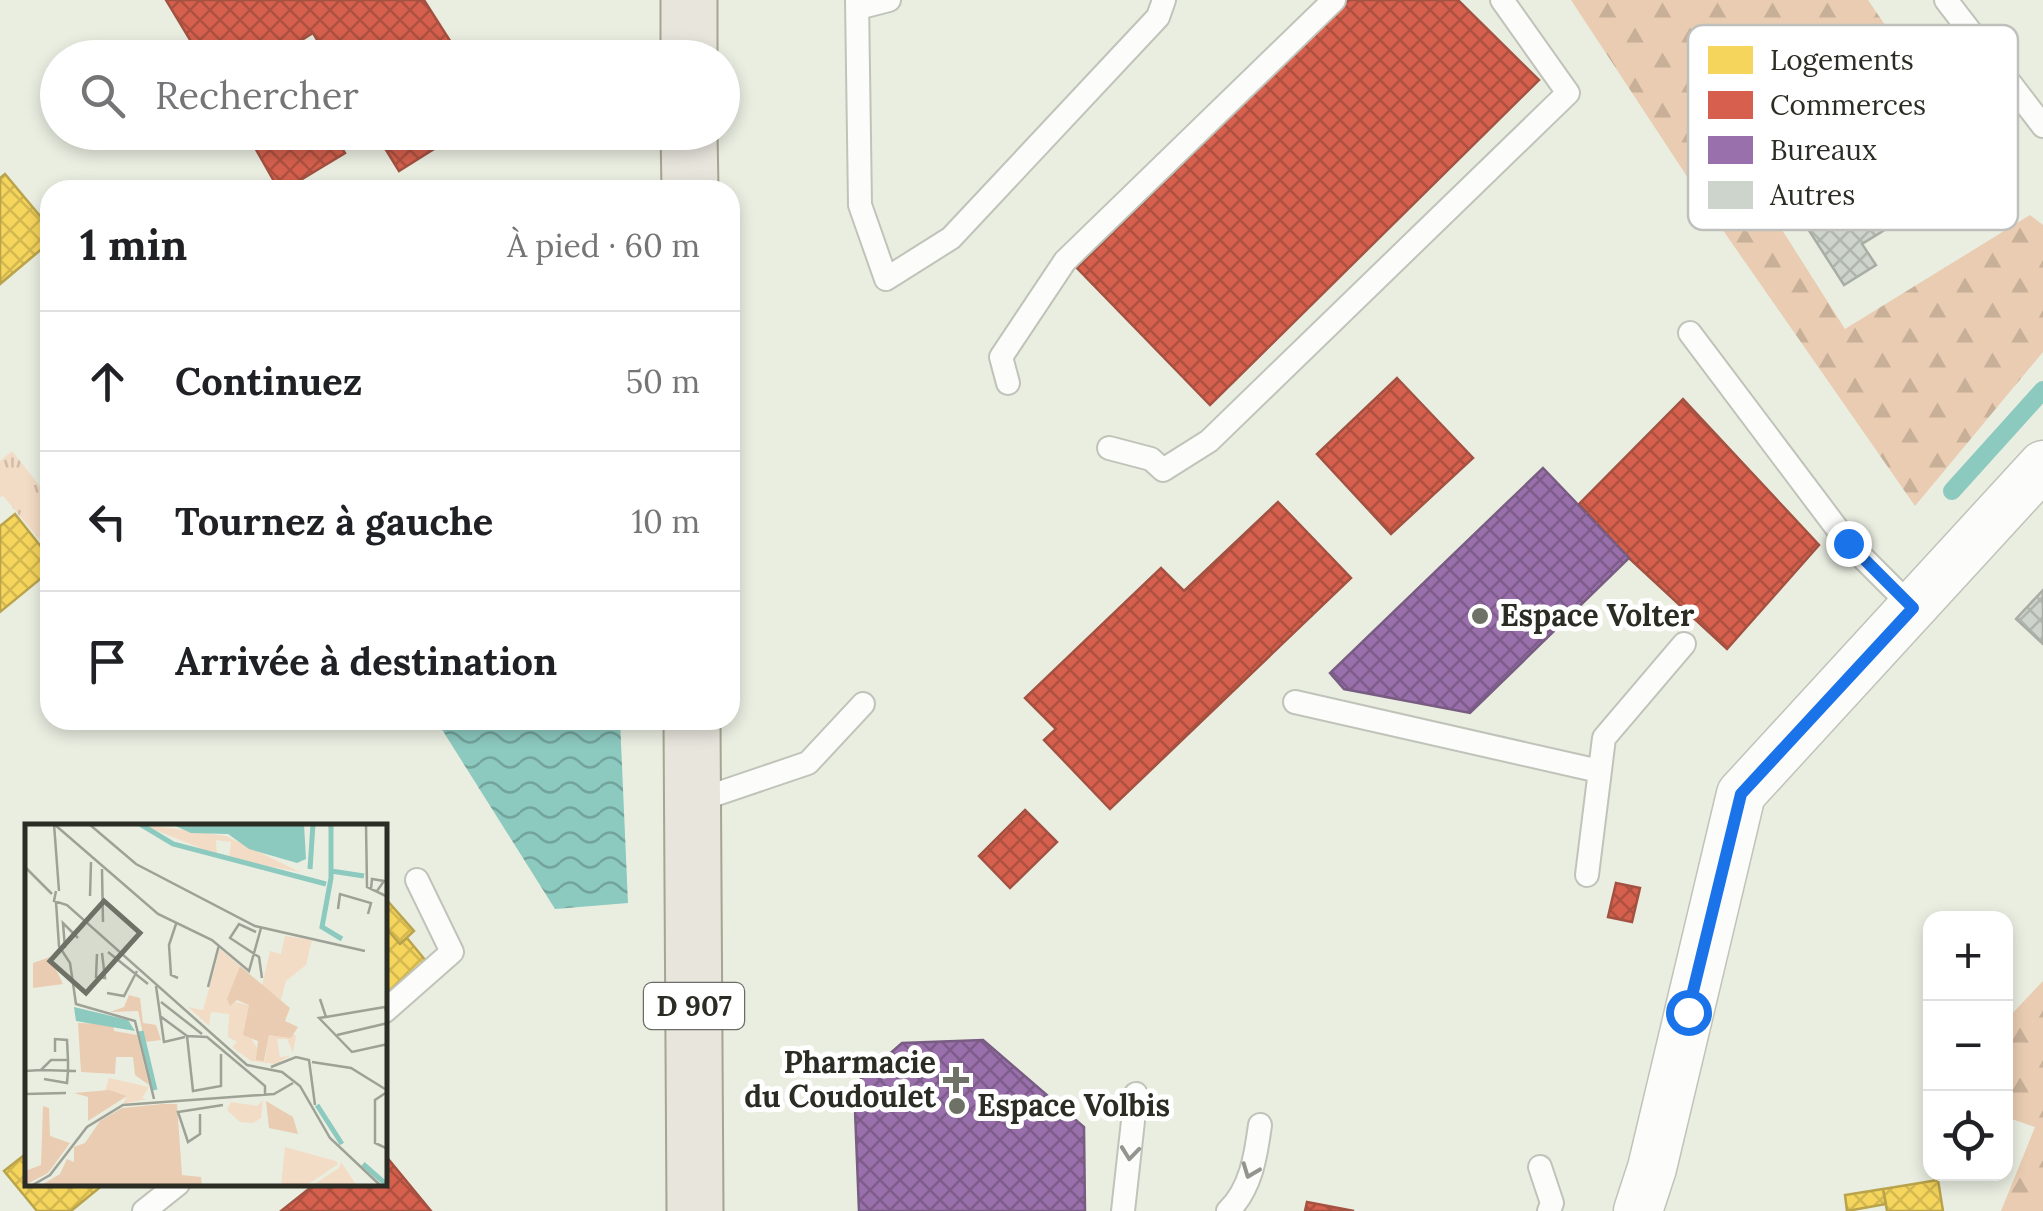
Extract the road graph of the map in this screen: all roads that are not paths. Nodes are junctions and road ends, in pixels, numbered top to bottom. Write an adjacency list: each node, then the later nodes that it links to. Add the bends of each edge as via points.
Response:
1 (689, 0): 9 (main road)
2 (888, 0): 7 (lane)
3 (1164, 0): 7 (lane, via 1158,17 952,238 886,279 860,206)
4 (1334, 0): 15 (lane, via 1065,261 1001,357)
5 (1502, 0): 16 (lane, via 1568,93 1209,441 1163,470 1151,459)
6 (1946, 0): 8 (lane)
7 (857, 4)
8 (1965, 25)
9 (689, 40)
10 (2018, 94): 11 (lane)
11 (2043, 126)
12 (690, 150): 13 (main road)
13 (690, 180)
14 (1690, 334): 18 (lane, via 1848,543)
15 (1008, 384)
16 (1110, 448)
17 (2043, 465): 18 (street)
18 (1913, 608): 37 (street, via 1741,794)
19 (1684, 644): 23 (lane, via 1604,738)
20 (1295, 702): 23 (lane)
21 (863, 704): 24 (lane, via 808,763)
22 (692, 730): 24 (main road, D 907)
23 (1600, 771): 25 (lane)
24 (693, 802): 33 (main road, D 907)
25 (1587, 875)
26 (417, 880): 27 (lane, via 452,952)
27 (388, 1009)
28 (1136, 1094): 34 (lane, one-way to 34)
29 (1260, 1125): 35 (lane, one-way to 35, via 1255,1163)
30 (1540, 1167): 36 (lane)
31 (175, 1186): 32 (lane)
32 (144, 1211)
33 (695, 1211)
34 (1123, 1211)
35 (1228, 1211)
36 (1549, 1211)
37 (1638, 1211)

